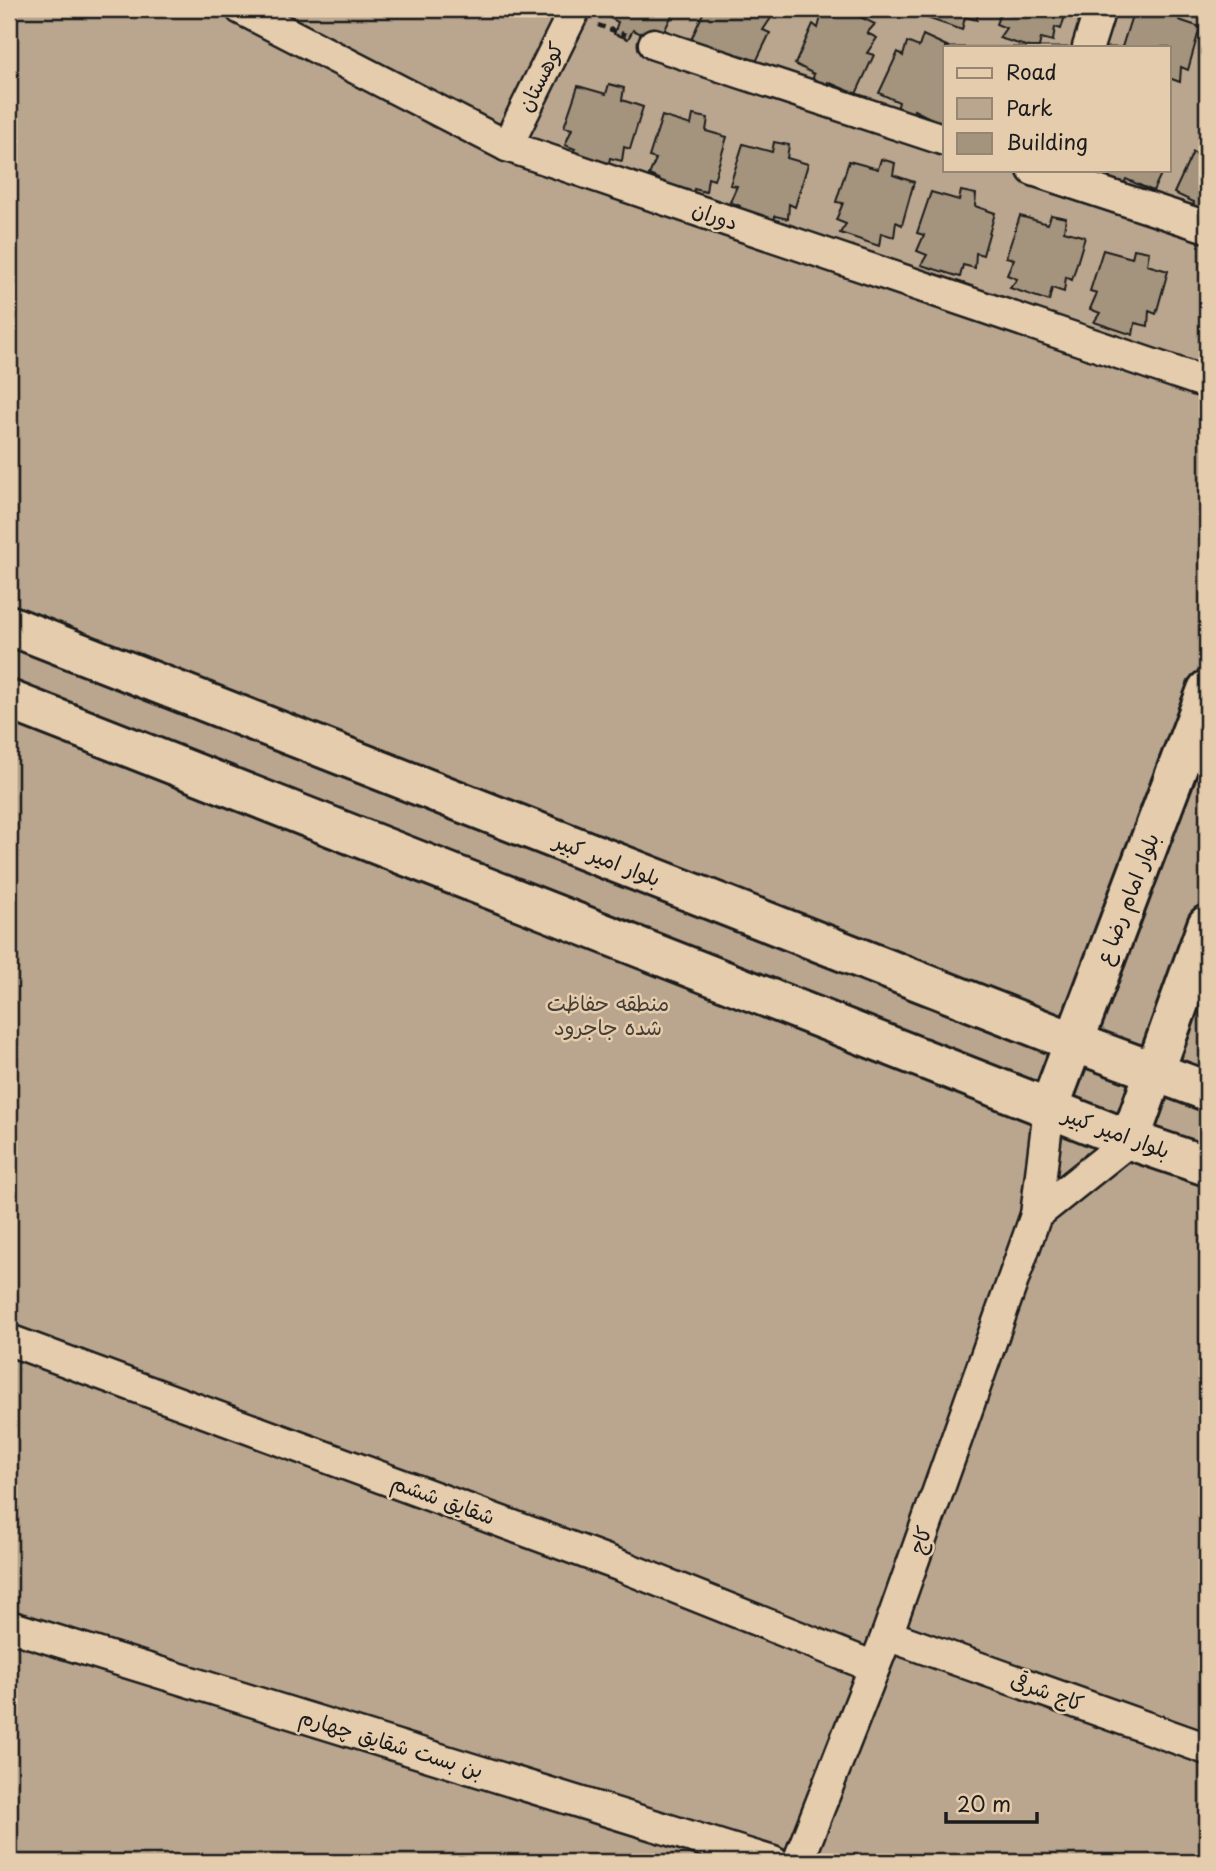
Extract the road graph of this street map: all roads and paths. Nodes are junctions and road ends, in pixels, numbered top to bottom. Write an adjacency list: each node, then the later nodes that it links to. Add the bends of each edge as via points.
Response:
1 (240, 9): 7 (street, دوران)
2 (1100, 9): 5 (street)
3 (573, 13): 4 (path); 7 (street, کوهستان)
4 (654, 44): 6 (street)
5 (1088, 46)
6 (943, 140)
7 (506, 146): 10 (street, دوران)
8 (1046, 172): 9 (street)
9 (1207, 227)
10 (1207, 383)
11 (9, 625): 15 (main road, بلوار امیر کبیر)
12 (1207, 690): 15 (main road, بلوار امام رضا ع)
13 (9, 701): 18 (main road, بلوار امیر کبیر)
14 (1207, 925): 16 (main road)
15 (1073, 1042): 16 (main road, بلوار امیر کبیر); 18 (main road, بلوار امام رضا ع)
16 (1154, 1073): 17 (main road, بلوار امیر کبیر); 19 (main road)
17 (1207, 1091)
18 (1049, 1108): 19 (main road, بلوار امیر کبیر); 21 (street, کاج)
19 (1130, 1140): 20 (main road, بلوار امیر کبیر); 21 (street)
20 (1207, 1166)
21 (1036, 1216): 24 (street, کاج)
22 (9, 1340): 25 (street, شقایق ششم, via 624,1567)
23 (9, 1626): 27 (street, بن بست شقایق چهارم)
24 (887, 1635): 25 (street, کاج); 26 (street, کاج شرقی)
25 (874, 1667): 28 (street, کاج)
26 (1207, 1749)
27 (773, 1862)
28 (798, 1862)

